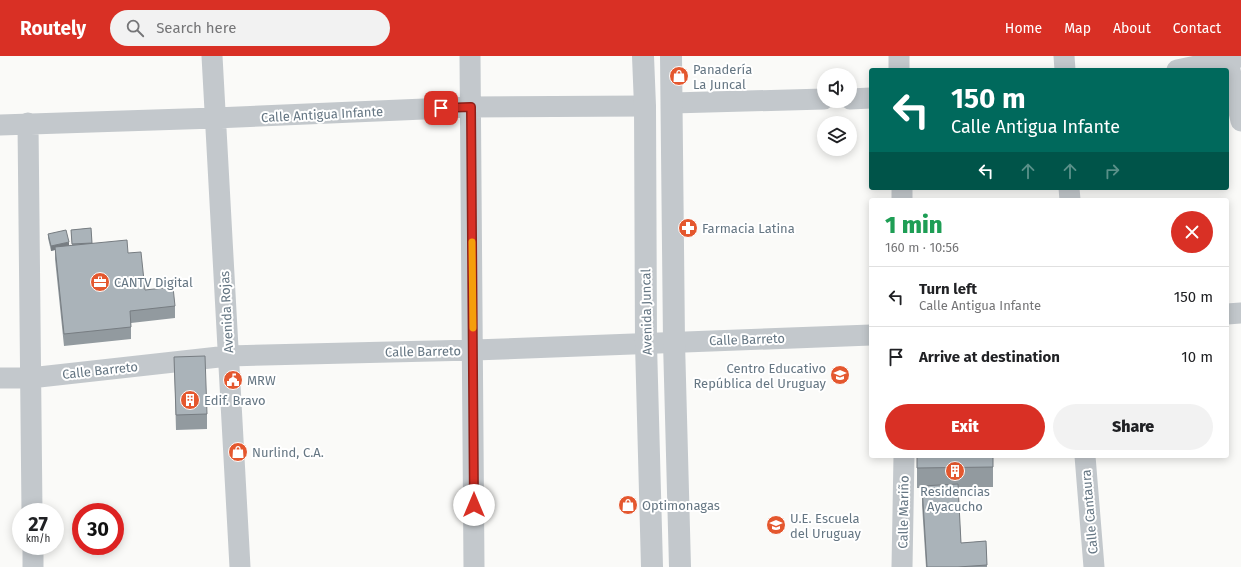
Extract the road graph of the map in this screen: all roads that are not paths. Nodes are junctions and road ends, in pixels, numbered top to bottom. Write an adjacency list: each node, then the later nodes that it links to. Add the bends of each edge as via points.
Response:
1 (212, 56): 17 (street, Avenida Rojas)
2 (470, 56): 16 (street)
3 (643, 56): 15 (street, Avenida Juncal)
4 (671, 56): 14 (street, Avenida Juncal)
5 (899, 56): 8 (street)
6 (1064, 56): 9 (street)
7 (1232, 58): 10 (street); 18 (street)
8 (899, 68)
9 (1065, 68)
10 (1186, 68)
11 (869, 98): 13 (street)
12 (817, 99): 14 (street)
13 (857, 99)
14 (672, 103): 24 (street, Avenida Juncal)
15 (645, 106): 16 (street, Calle Antigua Infante); 25 (street, Avenida Juncal)
16 (471, 107): 17 (street, Calle Antigua Infante); 26 (street)
17 (215, 118): 19 (street, Calle Antigua Infante); 27 (street, Avenida Rojas)
18 (1241, 121)
19 (28, 123): 20 (street, Calle Antigua Infante); 29 (street)
20 (0, 124)
21 (1241, 312): 22 (street)
22 (1229, 314)
23 (869, 335): 24 (street, Calle Barreto)
24 (674, 342): 25 (street, Calle Barreto); 38 (street, Avenida Juncal)
25 (646, 344): 26 (street, Calle Barreto); 37 (street, Avenida Juncal)
26 (474, 350): 27 (street, Calle Barreto); 36 (street)
27 (228, 356): 29 (street, Calle Barreto); 35 (street, Avenida Rojas)
28 (0, 378): 29 (street, Calle Barreto)
29 (30, 378): 32 (street)
30 (904, 458): 39 (street, Calle Mariño)
31 (1085, 458): 40 (street, Calle Cantaura)
32 (32, 503)
33 (33, 555): 34 (street)
34 (33, 567)
35 (240, 567)
36 (474, 567)
37 (652, 567)
38 (680, 567)
39 (902, 567)
40 (1094, 567)

